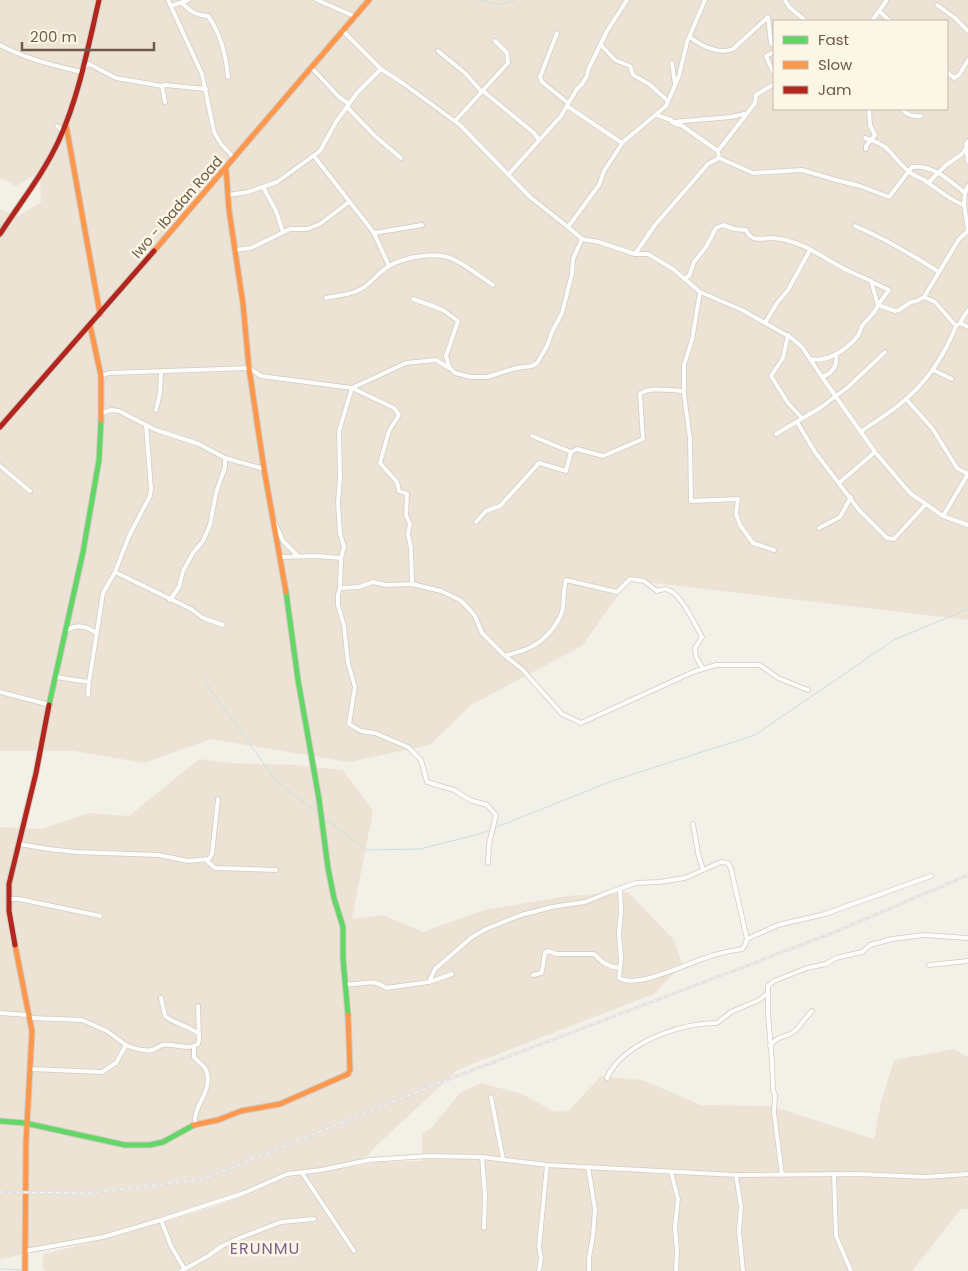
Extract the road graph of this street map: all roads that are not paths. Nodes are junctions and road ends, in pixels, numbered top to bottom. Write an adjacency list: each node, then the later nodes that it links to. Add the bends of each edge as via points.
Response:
1 (99, 0): 31 (street)
2 (168, 0): 12 (street)
3 (188, 0): 10 (street)
4 (317, 0): 14 (street)
5 (369, 0): 14 (street, Iwo - Ibadan Road)
6 (627, 0): 25 (street)
7 (705, 0): 21 (street)
8 (785, 0): 15 (street)
9 (886, 1): 13 (street)
10 (182, 3): 12 (street); 35 (street, via 190,11 208,16 216,27)
11 (937, 5): 19 (street)
12 (171, 6): 39 (street)
13 (880, 12): 16 (street); 17 (street)
14 (356, 17): 18 (street, Iwo - Ibadan Road)
15 (805, 20)
16 (873, 20)
17 (889, 20)
18 (342, 30): 30 (street, Iwo - Ibadan Road); 32 (street)
19 (968, 31)
20 (558, 33): 44 (street, via 540,77)
21 (690, 37): 23 (street, via 704,46 727,52 768,18); 36 (street)
22 (495, 41): 40 (street, via 507,54 508,62)
23 (773, 44)
24 (0, 45): 31 (street, via 24,57)
25 (601, 45): 41 (street, via 615,60 630,66 633,75); 44 (street, via 587,76)
26 (438, 51): 40 (street)
27 (773, 52): 33 (street, via 766,56)
28 (968, 60): 34 (street, via 959,75 954,78)
29 (672, 63): 36 (street)
30 (310, 67): 43 (street); 64 (street, Iwo - Ibadan Road)
31 (82, 69): 38 (street, via 89,64 116,78); 52 (street)
32 (381, 69): 43 (street); 50 (street)
33 (773, 72)
34 (948, 73)
35 (228, 77)
36 (676, 84): 41 (street)
37 (773, 85): 48 (street, via 756,95)
38 (162, 86): 39 (street); 42 (street)
39 (206, 89): 64 (street, via 214,132)
40 (482, 91): 50 (street); 56 (street)
41 (668, 101): 47 (street)
42 (165, 102)
43 (348, 105): 63 (street); 65 (street)
44 (567, 105): 56 (street); 59 (street)
45 (869, 110): 57 (street)
46 (903, 110): 49 (street, via 916,117)
47 (657, 114): 51 (street); 59 (street)
48 (746, 114): 51 (street); 62 (street)
49 (921, 116)
50 (455, 122): 71 (street)
51 (672, 122): 62 (street)
52 (66, 124): 54 (street); 101 (street)
53 (57, 126): 54 (street)
54 (62, 130): 85 (street, via 42,169)
55 (865, 138): 57 (street)
56 (539, 140): 71 (street)
57 (872, 140): 61 (street); 69 (street, via 890,150)
58 (968, 141): 60 (street)
59 (622, 143): 80 (street, via 599,185)
60 (966, 148): 67 (street); 70 (street)
61 (866, 149)
62 (718, 151): 66 (street)
63 (314, 156): 74 (street, via 277,182); 77 (street)
64 (234, 158): 68 (street, Iwo - Ibadan Road)
65 (400, 158)
66 (718, 158): 69 (street, via 753,172 802,170 888,197); 89 (street, via 708,164 655,225)
67 (968, 162)
68 (226, 169): 76 (street); 101 (street, Iwo - Ibadan Road)
69 (908, 171): 70 (street, via 919,166); 72 (street)
70 (939, 173): 72 (street); 75 (street)
71 (509, 174): 80 (street, via 530,197)
72 (928, 183): 78 (street)
73 (968, 186): 75 (street)
74 (263, 187): 76 (street); 83 (street)
75 (965, 193): 78 (street)
76 (229, 195): 87 (street)
77 (349, 202): 83 (street, via 320,224); 84 (street)
78 (964, 205): 82 (street)
79 (422, 225): 84 (street)
80 (568, 226): 86 (street)
81 (855, 226): 91 (street, via 880,235)
82 (968, 231): 91 (street, via 959,239)
83 (283, 232): 87 (street, via 251,248)
84 (374, 233): 90 (street)
85 (0, 234)
86 (582, 239): 89 (street); 112 (street, via 573,259 562,313 536,363 480,378 455,373)
87 (235, 250): 111 (street)
88 (810, 250): 92 (street, via 779,239 755,239 748,236 746,230 720,225); 93 (street); 102 (street)
89 (635, 254): 92 (street, via 648,254)
90 (389, 266): 94 (street, via 412,257 444,256 470,268); 96 (street, via 357,291)
91 (939, 272): 97 (street)
92 (684, 279): 95 (street)
93 (871, 281): 99 (street); 99 (street, via 889,290)
94 (493, 285)
95 (700, 292): 102 (street); 119 (street, via 684,365)
96 (326, 298)
97 (924, 298): 99 (street, via 896,311); 105 (street, via 935,302)
98 (413, 299): 112 (street, via 443,310 458,321 446,356)
99 (878, 305): 109 (street, via 858,336)
100 (968, 310): 103 (street)
101 (100, 314): 104 (street, Iwo - Ibadan Road)
102 (765, 323): 107 (street)
103 (960, 323): 105 (street); 106 (street)
104 (90, 325): 115 (street); 127 (street, Iwo - Ibadan Road)
105 (956, 326): 113 (street)
106 (968, 327)
107 (788, 335): 110 (street); 124 (street, via 783,358 771,376)
108 (886, 352): 120 (street, via 848,388)
109 (834, 355): 110 (street, via 818,361); 116 (street, via 836,366)
110 (810, 359): 116 (street)
111 (249, 368): 114 (street); 118 (street, via 260,376); 135 (street)
112 (451, 369): 118 (street, via 436,360 406,363)
113 (933, 370): 117 (street); 121 (street)
114 (161, 372): 115 (street); 122 (street)
115 (101, 376): 123 (street)
116 (822, 377): 120 (street)
117 (952, 379)
118 (352, 388): 149 (street, via 339,431 338,503 344,547); 151 (street, via 394,408 399,415 380,463 397,482 399,490 407,494)
119 (684, 391): 131 (street, via 654,390 640,394 643,439 603,456 577,449); 146 (street, via 690,439 691,501 738,499 736,514 740,525 753,543)
120 (836, 395): 124 (street); 128 (street)
121 (906, 399): 128 (street); 136 (street, via 932,428 957,468)
122 (156, 410)
123 (102, 413): 126 (street, via 119,411); 155 (street, via 95,487)
124 (802, 418): 125 (street)
125 (797, 422): 129 (street); 137 (street)
126 (146, 425): 133 (street, via 199,444); 150 (street, via 150,496)
127 (0, 427)
128 (862, 432): 132 (street)
129 (776, 434)
130 (532, 436): 131 (street)
131 (571, 452): 143 (street, via 566,471 540,463 500,506 486,511)
132 (875, 452): 137 (street); 140 (street, via 910,493)
133 (225, 458): 135 (street); 153 (street, via 210,525)
134 (0, 466): 138 (street)
135 (264, 468): 142 (street)
136 (968, 474): 141 (street)
137 (839, 483): 139 (street)
138 (30, 491)
139 (850, 497): 140 (street, via 891,540); 145 (street, via 840,517)
140 (925, 505): 141 (street)
141 (943, 516): 144 (street)
142 (274, 520): 147 (street, via 284,541); 148 (street)
143 (476, 522)
144 (968, 525)
145 (819, 528)
146 (774, 550)
147 (298, 556): 148 (street); 149 (street)
148 (280, 557): 184 (street, via 328,868 343,927)
149 (340, 558): 152 (street)
150 (115, 572): 153 (street); 156 (street, via 103,593)
151 (412, 584): 152 (street, via 373,582); 157 (street, via 441,591 460,600 475,616 482,633)
152 (340, 588): 169 (street, via 338,605 355,687 349,724 362,732 375,733 408,747 421,760 428,782 487,805 496,815)
153 (170, 600): 154 (street, via 203,618)
154 (223, 624)
155 (67, 630): 156 (street, via 80,626); 159 (street)
156 (96, 633): 160 (street)
157 (505, 656): 158 (street, via 522,669 562,714 581,724); 158 (street, via 532,647 551,632 560,618 566,580 617,592 630,579 676,594 702,637 694,648)
158 (702, 669): 161 (street, via 716,665 760,665 778,678)
159 (56, 677): 160 (street); 164 (street)
160 (89, 682): 163 (street)
161 (808, 690)
162 (0, 692): 164 (street)
163 (88, 695)
164 (50, 705): 167 (street)
165 (218, 799): 168 (street, via 212,854)
166 (693, 824): 171 (street)
167 (19, 844): 168 (street, via 49,850); 174 (street)
168 (206, 860): 170 (street, via 214,868)
169 (488, 863)
170 (276, 870)
171 (703, 870): 173 (street, via 684,878); 177 (street, via 721,862 728,863)
172 (931, 876): 177 (street, via 825,914 778,925)
173 (620, 888): 180 (street); 183 (street, via 585,902 521,915 482,931 435,969)
174 (8, 899): 175 (street); 190 (street)
175 (100, 916)
176 (968, 938): 185 (street, via 924,935 870,945 862,952 774,981 768,986)
177 (747, 939): 180 (street, via 742,949 706,957 656,976 623,980 619,978)
178 (968, 961): 179 (street)
179 (929, 965)
180 (619, 968): 182 (street, via 609,967 594,954 548,951 541,973)
181 (452, 974): 183 (street)
182 (533, 976)
183 (429, 982): 184 (street, via 386,988 380,983 370,982)
184 (346, 984): 200 (street, via 351,1065 348,1074 280,1104 241,1111)
185 (767, 994): 194 (street); 196 (street, via 731,1012 717,1024 704,1023 650,1039 621,1058)
186 (160, 998): 191 (street, via 165,1016 178,1024 190,1026)
187 (198, 1006): 191 (street)
188 (812, 1011): 194 (street, via 797,1029 774,1040)
189 (0, 1013): 190 (street)
190 (29, 1016): 192 (street, via 82,1020 107,1031); 195 (street)
191 (199, 1034): 193 (street, via 198,1044)
192 (126, 1045): 193 (street, via 148,1051 163,1045); 195 (street, via 116,1063 102,1072)
193 (194, 1046): 200 (street, via 194,1057 205,1068 208,1083 194,1119)
194 (770, 1046): 210 (street)
195 (30, 1069): 199 (street)
196 (607, 1078)
197 (491, 1097): 202 (street)
198 (0, 1121): 199 (street)
199 (25, 1123): 200 (street, via 140,1146 163,1142); 214 (street)
200 (195, 1125)
201 (482, 1158): 202 (street); 206 (street, via 428,1156 369,1160); 213 (street)
202 (504, 1159): 203 (street)
203 (547, 1165): 204 (street); 218 (street)
204 (588, 1167): 205 (street); 219 (street, via 596,1209)
205 (671, 1172): 209 (street); 220 (street, via 678,1199)
206 (302, 1173): 212 (street, via 287,1174 244,1193); 215 (street)
207 (834, 1174): 208 (street, via 925,1177); 210 (street); 222 (street, via 836,1236)
208 (968, 1174)
209 (736, 1175): 210 (street); 221 (street)
210 (782, 1176)
211 (314, 1219): 216 (street, via 281,1222 237,1239)
212 (161, 1220): 214 (street, via 103,1237); 216 (street)
213 (484, 1228)
214 (25, 1251): 217 (street)
215 (354, 1251)
216 (183, 1270)
217 (25, 1271)
218 (539, 1271)
219 (589, 1271)
220 (676, 1271)
221 (744, 1271)
222 (852, 1271)

